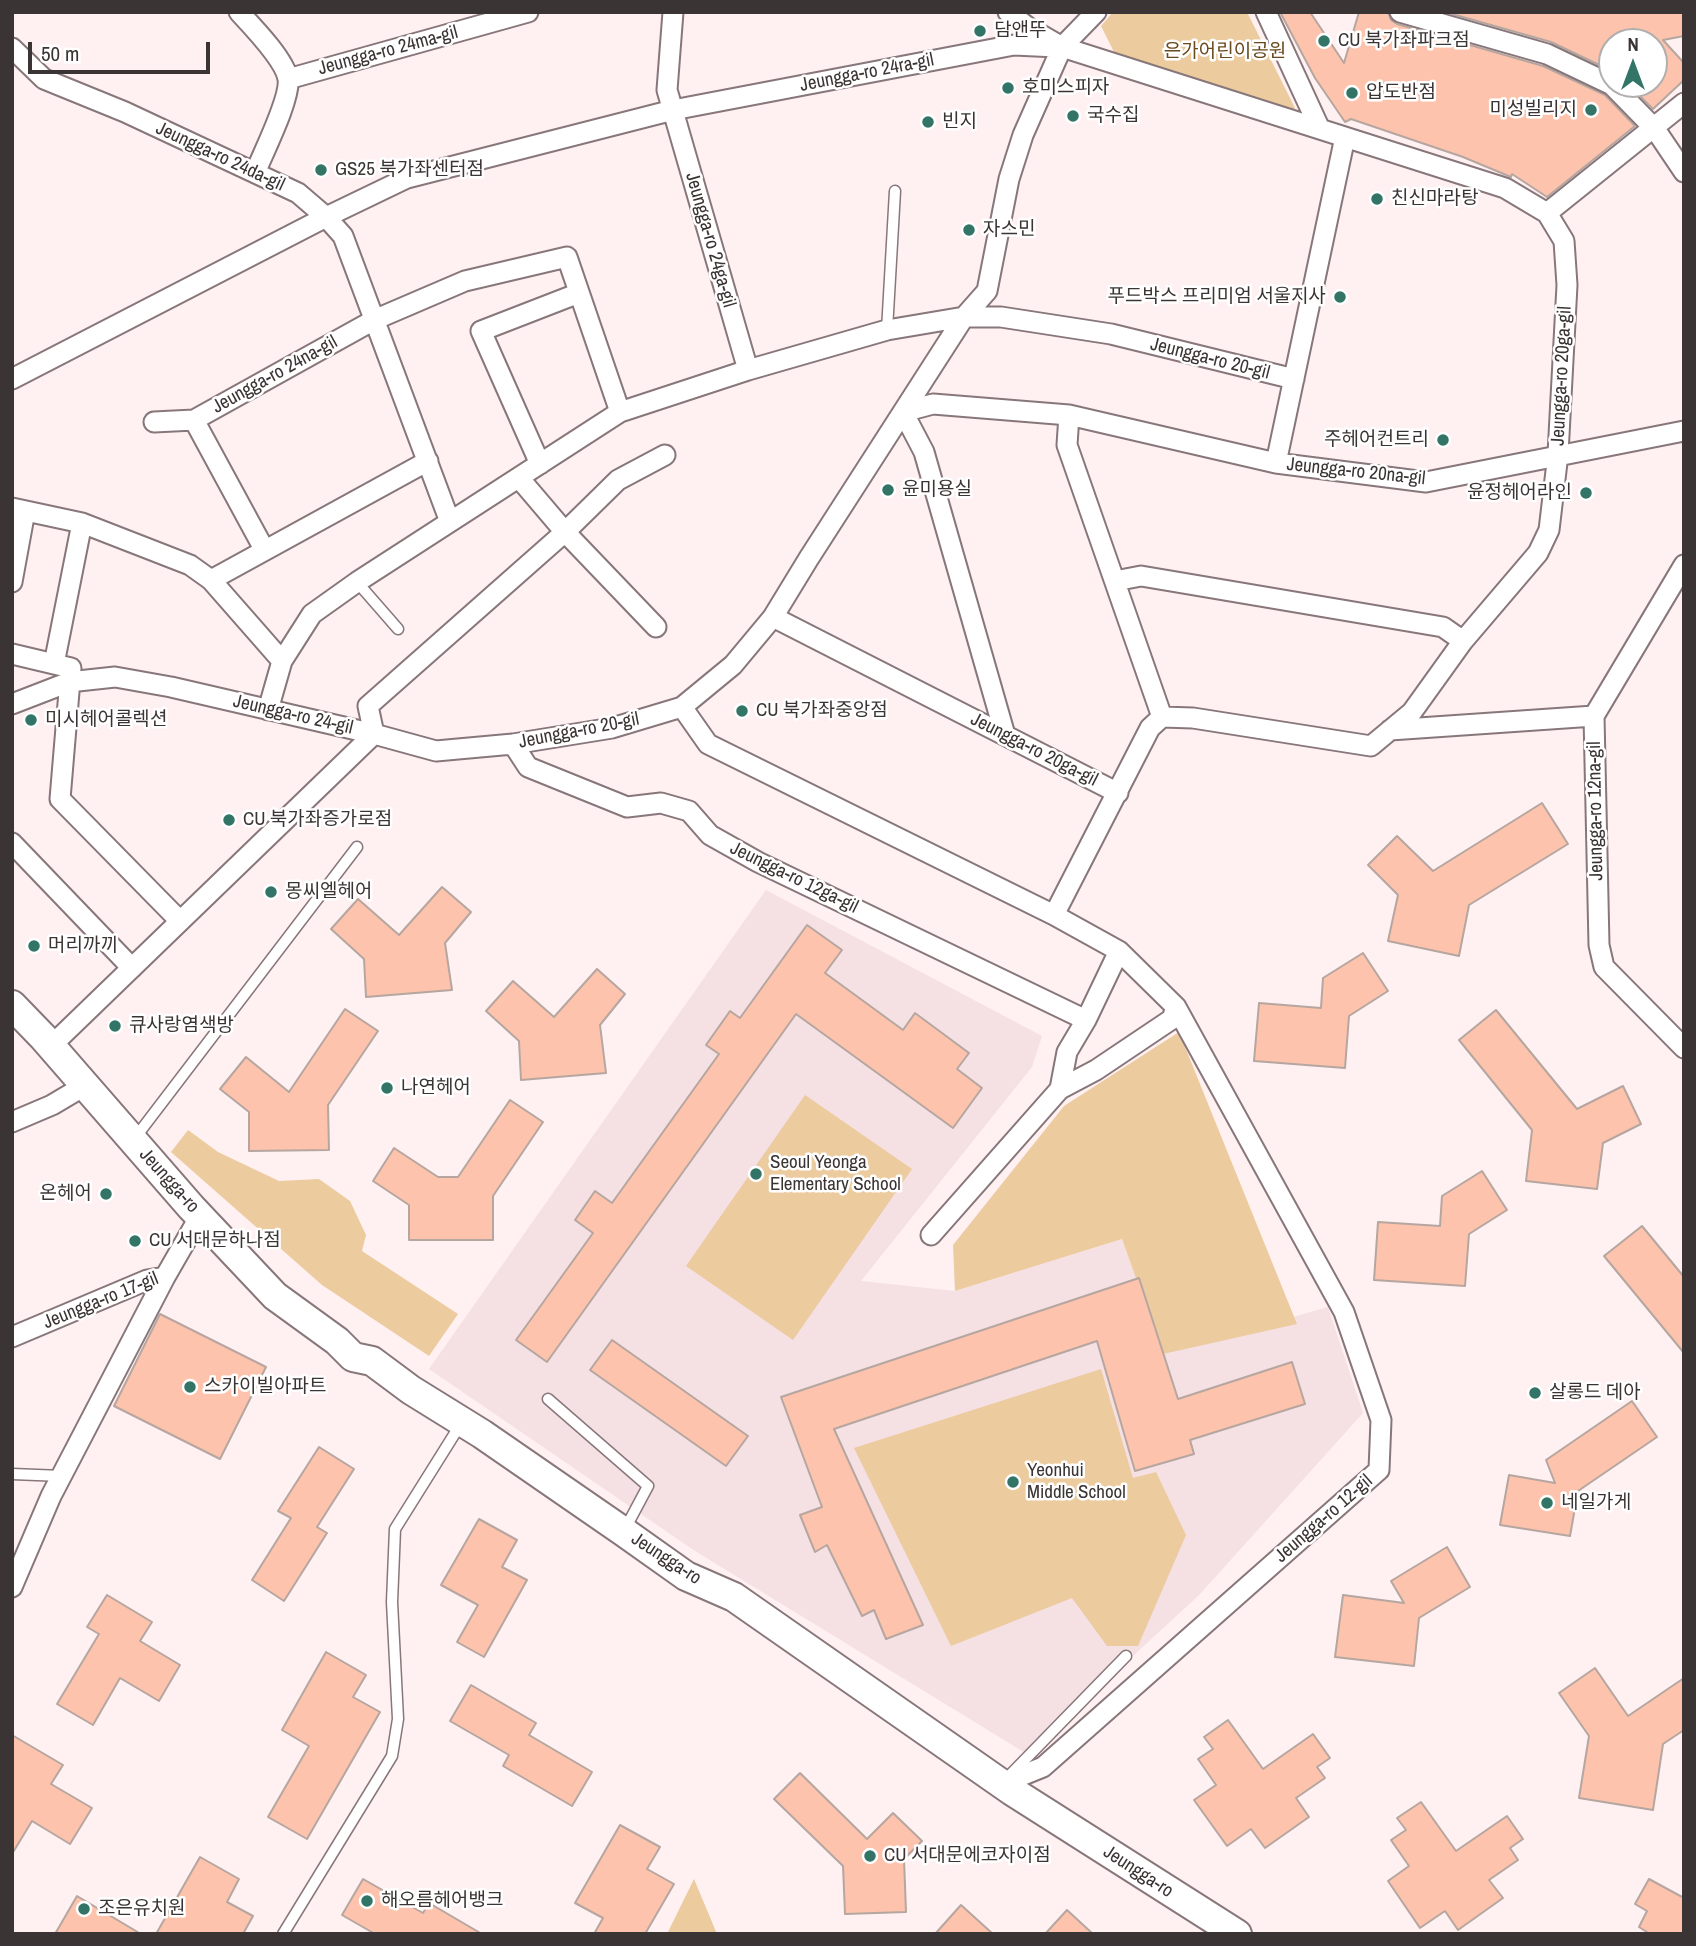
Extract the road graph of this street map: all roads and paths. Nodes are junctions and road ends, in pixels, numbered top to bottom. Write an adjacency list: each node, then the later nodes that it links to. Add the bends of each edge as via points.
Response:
1 (239, 12): 10 (street, via 269,44)
2 (528, 12): 10 (street, Jeungga-ro 24ma-gil)
3 (673, 12): 12 (street, via 667,90)
4 (1008, 12): 8 (street)
5 (1096, 12): 8 (street)
6 (1266, 12): 13 (street)
7 (1400, 12): 14 (street, via 1547,54 1612,85)
8 (1062, 47): 12 (street, Jeungga-ro 24ra-gil, via 1014,46); 13 (street, Jeungga-ro 20ga-gil); 22 (street, Jeungga-ro 20-gil, via 1009,179 987,291)
9 (12, 48): 17 (street, Jeungga-ro 24da-gil, via 44,79)
10 (288, 79): 17 (street, via 285,100)
11 (1684, 103): 14 (street)
12 (673, 110): 20 (street, Jeungga-ro 24ra-gil, via 407,178); 25 (street, Jeungga-ro 24ga-gil)
13 (1319, 127): 15 (street, Jeungga-ro 20ga-gil)
14 (1655, 129): 16 (street); 19 (street)
15 (1345, 137): 19 (street, Jeungga-ro 20ga-gil, via 1505,188); 27 (street, Jeungga-ro 20-gil)
16 (1684, 172)
17 (255, 173): 20 (street, Jeungga-ro 24da-gil, via 298,193)
18 (895, 191): 24 (lane)
19 (1547, 214): 34 (street, Jeungga-ro 20ga-gil, via 1564,242 1567,285)
20 (326, 217): 23 (street, Jeungga-ro 24da-gil, via 343,236); 26 (street)
21 (579, 293): 23 (street, via 567,257 465,281); 28 (street); 38 (street, via 481,331)
22 (964, 317): 24 (street); 27 (street, Jeungga-ro 20-gil, via 1002,317 1111,334); 29 (street, Jeungga-ro 20-gil)
23 (374, 320): 31 (street, Jeungga-ro 24na-gil); 36 (street, Jeungga-ro 24da-gil)
24 (887, 330): 25 (street)
25 (748, 370): 28 (street)
26 (12, 379)
27 (1294, 379): 37 (street, Jeungga-ro 20na-gil)
28 (620, 412): 38 (street)
29 (903, 412): 30 (street, Jeungga-ro 20na-gil, via 933,404); 50 (street, Jeungga-ro 20-gil); 65 (street, via 924,452)
30 (1069, 415): 37 (street, Jeungga-ro 20na-gil); 47 (street, via 1067,445)
31 (194, 420): 32 (street); 44 (street, Jeungga-ro 24na-gil)
32 (154, 422)
33 (1684, 431): 34 (street, Jeungga-ro 20na-gil)
34 (1558, 454): 37 (street, Jeungga-ro 20na-gil, via 1426,482); 53 (street, Jeungga-ro 20ga-gil, via 1549,530 1538,553)
35 (665, 455): 43 (street, Jeungga-ro 24-gil, via 618,480)
36 (428, 461): 41 (street, Jeungga-ro 24da-gil); 44 (street)
37 (1276, 463)
38 (540, 464): 39 (street)
39 (519, 478): 41 (street); 43 (street)
40 (19, 509): 42 (street); 48 (street)
41 (450, 522): 49 (street)
42 (82, 523): 46 (street, via 190,565); 56 (street)
43 (565, 533): 51 (street); 64 (street, Jeungga-ro 24-gil, via 368,706)
44 (264, 549): 46 (street)
45 (1684, 565): 61 (street, Jeungga-ro 12na-gil)
46 (211, 580): 55 (street)
47 (1115, 581): 53 (street, via 1141,576 1443,627); 62 (street)
48 (12, 582)
49 (357, 582): 52 (lane); 55 (street, via 312,614)
50 (774, 617): 59 (street, Jeungga-ro 20-gil, via 733,665); 65 (street, Jeungga-ro 20ga-gil)
51 (656, 627)
52 (398, 629)
53 (1463, 641): 63 (street, Jeungga-ro 20ga-gil, via 1412,712)
54 (12, 654): 56 (street)
55 (282, 661): 60 (street)
56 (54, 664): 57 (street, via 71,668)
57 (69, 682): 58 (street, Jeungga-ro 24-gil); 60 (street, Jeungga-ro 24-gil, via 115,677); 71 (street, via 60,799)
58 (12, 704)
59 (682, 707): 66 (street, Jeungga-ro 20-gil, via 612,728); 70 (street, via 708,744)
60 (268, 710): 64 (street, Jeungga-ro 24-gil)
61 (1594, 716): 63 (street, Jeungga-ro 20ga-gil); 78 (street, Jeungga-ro 12na-gil, via 1599,945 1604,967)
62 (1162, 717): 63 (street, Jeungga-ro 20ga-gil, via 1371,746); 67 (street, Jeungga-ro 20ga-gil, via 1150,729)
63 (1390, 730)
64 (374, 734): 66 (street, Jeungga-ro 20-gil, via 436,751); 71 (street)
65 (1005, 735): 67 (street, Jeungga-ro 20ga-gil)
66 (513, 744): 76 (street, Jeungga-ro 12ga-gil, via 528,767 628,807 661,803 689,811 709,835 758,862)
67 (1118, 793): 70 (street)
68 (12, 843): 73 (street)
69 (358, 847): 82 (lane, Jeungga-ro)
70 (1054, 915): 72 (street)
71 (180, 921): 73 (street)
72 (1119, 951): 75 (street); 76 (street)
73 (132, 968): 77 (street)
74 (12, 1005): 77 (main road, Jeungga-ro)
75 (1176, 1007): 80 (street, via 1172,1019); 94 (street, Jeungga-ro 12-gil, via 1344,1312 1381,1420 1379,1470 1042,1767)
76 (1086, 1020): 80 (street, via 1067,1052)
77 (51, 1046): 79 (main road, Jeungga-ro)
78 (1684, 1048)
79 (84, 1086): 81 (street); 82 (main road, Jeungga-ro)
80 (1060, 1089): 84 (street)
81 (12, 1122)
82 (133, 1141): 83 (main road, Jeungga-ro)
83 (201, 1216): 85 (street, Jeungga-ro 17-gil); 88 (main road, Jeungga-ro, via 275,1296 353,1357 372,1361)
84 (931, 1235)
85 (165, 1277): 86 (street, Jeungga-ro 17-gil, via 146,1280); 90 (street)
86 (12, 1337)
87 (548, 1399): 91 (lane, via 648,1486)
88 (462, 1422): 91 (main road, Jeungga-ro); 95 (lane, via 395,1529 392,1602 398,1719 392,1756)
89 (12, 1474): 90 (lane)
90 (62, 1476): 92 (street)
91 (624, 1532): 94 (main road, Jeungga-ro, via 686,1576 734,1597)
92 (14, 1577)
93 (1126, 1656): 94 (lane)
94 (1002, 1784): 96 (main road, Jeungga-ro)
95 (283, 1934)
96 (1237, 1934)

